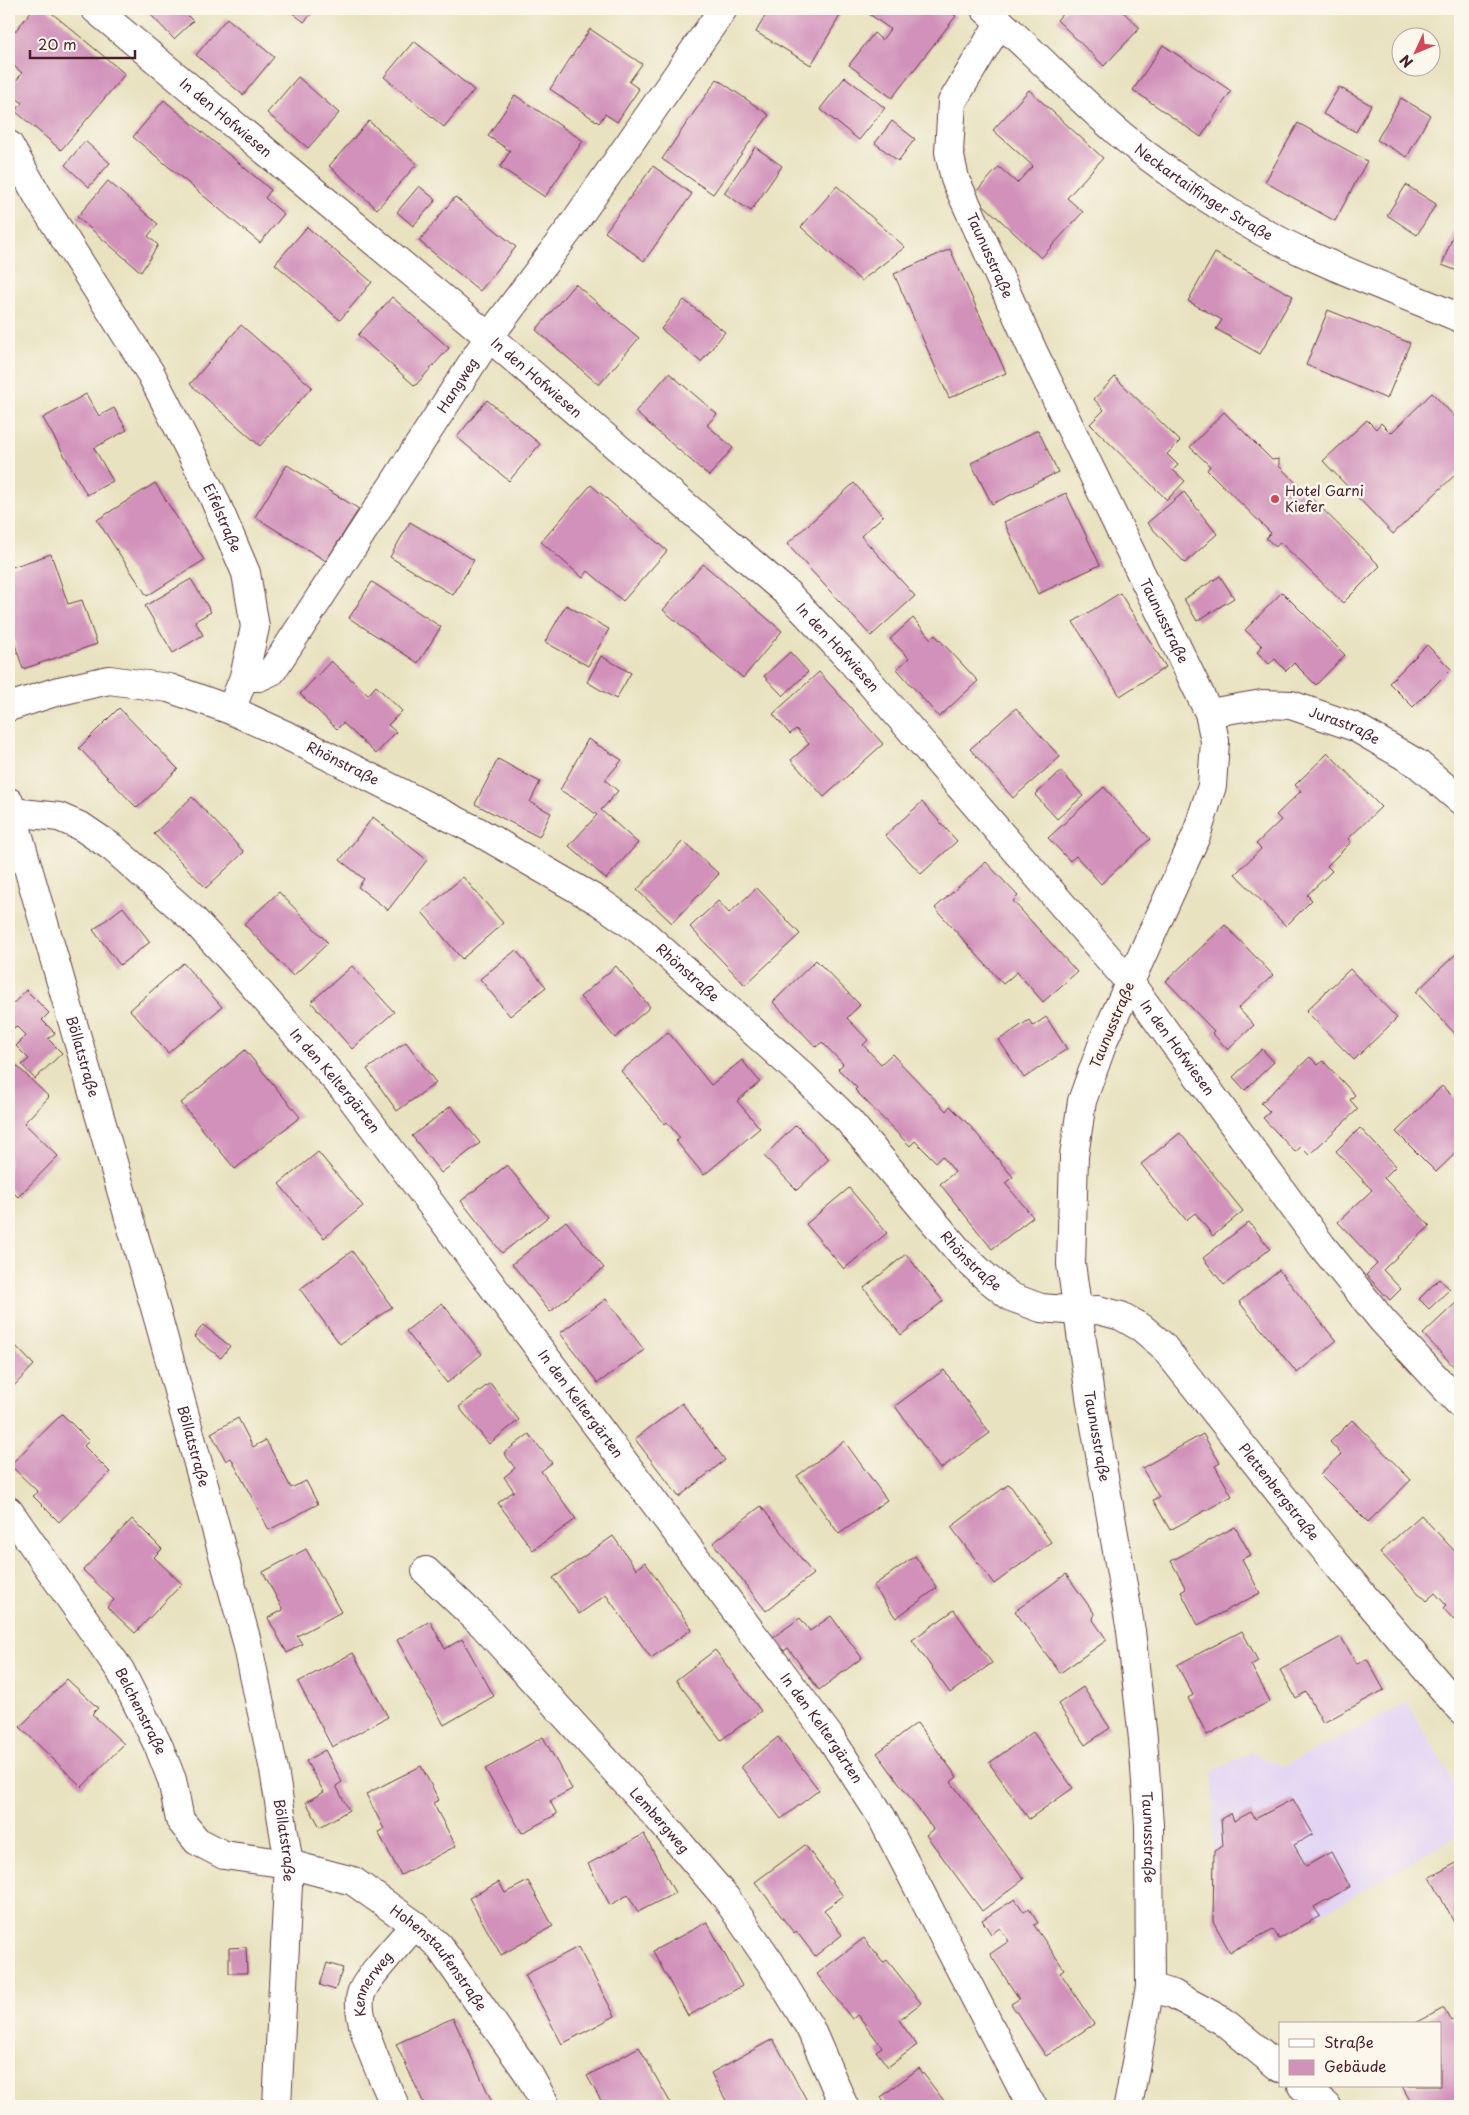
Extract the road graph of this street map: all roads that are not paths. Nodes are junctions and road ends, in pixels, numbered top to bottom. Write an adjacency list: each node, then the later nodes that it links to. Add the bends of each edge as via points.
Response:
1 (94, 9): 6 (street, In den Hofwiesen)
2 (723, 9): 6 (street, Hangweg, via 569,230)
3 (992, 15): 5 (street, Neckartailfinger Straße, via 1121,135 1230,213 1285,244); 10 (street, Taunusstraße, via 952,102 949,152 955,179 1033,351)
4 (9, 145): 7 (street, Eifelstraße, via 43,206 151,374 213,496 246,573 255,627)
5 (1460, 318)
6 (489, 337): 7 (street, Hangweg, via 272,671 259,677); 13 (street, In den Hofwiesen, via 787,593 852,662)
7 (244, 677): 9 (street, Eifelstraße)
8 (9, 707): 9 (street, via 109,680 170,688)
9 (231, 710): 14 (street, Rhönstraße, via 480,832 600,902 641,931 848,1120 962,1255 987,1278 1011,1296 1041,1308)
10 (1209, 713): 11 (street, Jurastraße, via 1262,704 1291,705 1355,727 1418,764); 13 (street, Taunusstraße, via 1215,741 1212,786 1196,836)
11 (1460, 800)
12 (10, 807): 19 (street, Böllatstraße, via 160,1325 246,1642 274,1770); 28 (street, In den Keltergärten, via 59,817 82,826 113,848 193,919 350,1096 830,1737 881,1816)
13 (1130, 983): 14 (street, Taunusstraße, via 1105,1037 1082,1101 1074,1156 1071,1264); 15 (street, In den Hofwiesen, via 1322,1246 1382,1320)
14 (1078, 1311): 18 (street, Plettenbergstraße, via 1098,1310 1121,1316 1162,1345 1333,1560); 21 (street, Taunusstraße, via 1132,1640 1143,1739 1149,1825)
15 (1460, 1404)
16 (9, 1511): 19 (street, Belchenstraße, via 120,1670 159,1747 172,1780 180,1820 196,1841 224,1855)
17 (426, 1571): 27 (street, Lembergweg, via 483,1625 726,1898 810,2028)
18 (1460, 1709)
19 (288, 1864): 20 (street, Hohenstaufenstraße, via 353,1881); 24 (street, Böllatstraße)
20 (415, 1925): 25 (street, Kennerweg, via 360,1994 361,2017); 26 (street, Hohenstaufenstraße, via 438,1945 477,1998 528,2073)
21 (1150, 1987): 22 (street, via 1174,1994 1223,2021); 29 (street, Taunusstraße)
22 (1279, 2067)
23 (1304, 2088): 30 (street)
24 (277, 2106)
25 (395, 2106)
26 (546, 2106)
27 (844, 2106)
28 (1033, 2106)
29 (1128, 2106)
30 (1326, 2106)

